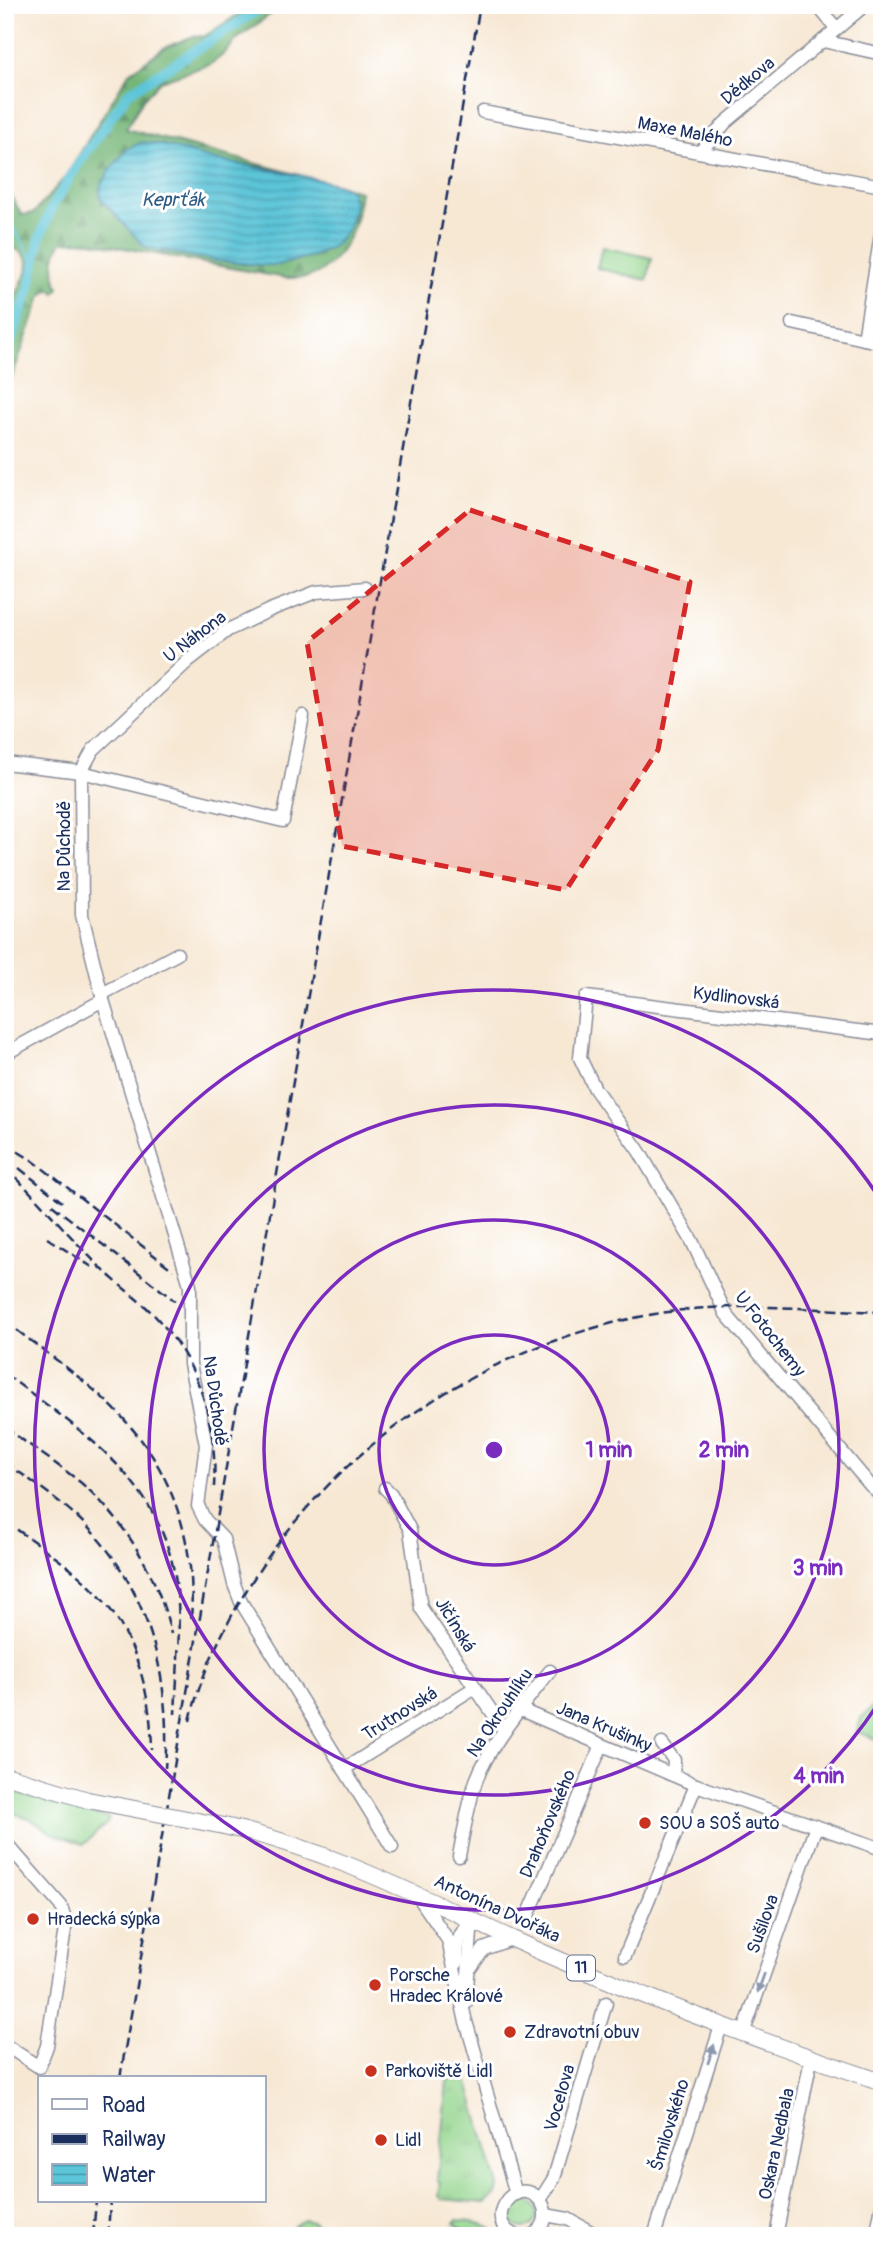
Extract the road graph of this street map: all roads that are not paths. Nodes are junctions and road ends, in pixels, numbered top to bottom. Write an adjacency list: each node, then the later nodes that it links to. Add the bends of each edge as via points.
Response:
1 (817, 5): 3 (street)
2 (865, 5): 3 (street, Dědkova)
3 (836, 28): 4 (street, Dědkova)
4 (823, 41): 5 (street); 7 (street, Dědkova, via 725,122)
5 (882, 54)
6 (482, 111): 7 (street, Maxe Malého)
7 (700, 152): 8 (street, Maxe Malého)
8 (882, 187)
9 (882, 228): 11 (street)
10 (792, 323): 11 (street)
11 (864, 339): 12 (street)
12 (882, 343)
13 (365, 588): 16 (street, U Náhona, via 316,592 228,630 93,750)
14 (303, 716): 16 (street, via 283,821)
15 (5, 762): 16 (street)
16 (82, 772): 18 (street, Na Důchodě, via 82,915)
17 (177, 954): 18 (street)
18 (103, 997): 21 (street); 30 (street, Na Důchodě, via 190,1285 190,1364 206,1445 199,1509 223,1539 241,1602)
19 (586, 997): 20 (street, Kydlinovská); 23 (street, U Fotochemy, via 583,1067 655,1177 726,1314)
20 (882, 1034)
21 (5, 1054)
22 (385, 1488): 25 (street, Jičínská, via 410,1530 421,1608)
23 (882, 1496)
24 (550, 1671): 26 (street, Na Okrouhlíku)
25 (474, 1688): 27 (street, Jičínská); 30 (street, Trutnovská)
26 (521, 1710): 27 (street, Na Okrouhlíku); 29 (street, Jana Krušinky)
27 (505, 1731): 38 (street, Na Okrouhlíku, via 477,1779)
28 (662, 1744): 32 (street, Jana Krušinky, via 674,1760)
29 (602, 1745): 32 (street, Jana Krušinky); 40 (street, Drahoňovského)
30 (344, 1769): 36 (street, Na Důchodě)
31 (5, 1775): 39 (main road, Antonína Dvořáka / 11, bridge, via 88,1801 224,1826 309,1849)
32 (673, 1775): 33 (street, Jana Krušinky)
33 (696, 1785): 34 (street, Jana Krušinky); 43 (street)
34 (816, 1826): 37 (street, Jana Krušinky); 47 (street, Sušilova, one-way to 47)
35 (5, 1842): 48 (street, via 61,1906 66,1922 47,2046 39,2067)
36 (392, 1847)
37 (882, 1849)
38 (458, 1856)
39 (415, 1893): 41 (main road, Antonína Dvořáka / 11); 44 (street, via 448,1940)
40 (527, 1918)
41 (470, 1922): 42 (main road, Antonína Dvořáka / 11); 44 (street, via 459,1936)
42 (511, 1939): 44 (street, via 484,1949); 46 (main road, Antonína Dvořáka / 11)
43 (625, 1956)
44 (462, 1977): 51 (street, via 465,2018)
45 (606, 2003): 52 (street, Vocelova, via 554,2178)
46 (721, 2026): 47 (main road, Antonína Dvořáka / 11); 58 (street, Šmilovského, one-way to 46)
47 (743, 2034): 49 (main road, Antonína Dvořáka / 11)
48 (5, 2045)
49 (811, 2059): 50 (main road, Antonína Dvořáka / 11); 59 (street, Oskara Nedbala)
50 (882, 2082)
51 (516, 2194): 52 (street, via 530,2193); 56 (street, via 505,2201 501,2215 505,2228)
52 (540, 2200): 54 (street)
53 (882, 2206): 60 (street)
54 (545, 2215): 55 (street); 57 (street, via 568,2219)
55 (535, 2235)
56 (516, 2236)
57 (598, 2236)
58 (654, 2236)
59 (776, 2236)
60 (876, 2236)

